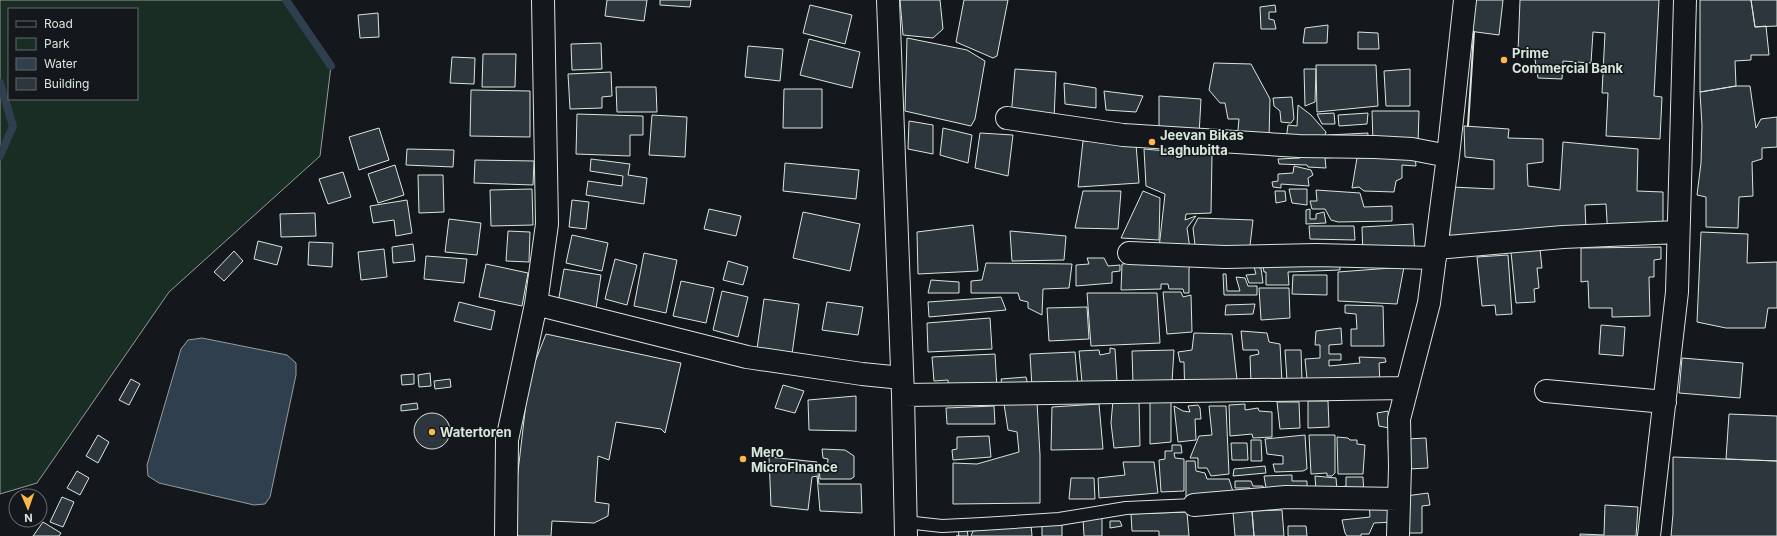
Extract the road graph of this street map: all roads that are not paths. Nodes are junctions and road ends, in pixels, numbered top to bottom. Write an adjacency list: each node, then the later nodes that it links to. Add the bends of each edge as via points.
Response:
1 (543, 0): 10 (street, via 547,224)
2 (888, 0): 11 (street)
3 (1465, 0): 6 (street)
4 (1685, 0): 7 (street)
5 (1007, 118): 6 (street, via 1124,135 1299,146 1382,147 1412,149)
6 (1448, 156): 9 (street)
7 (1678, 232): 9 (street, via 1563,237); 14 (street, via 1677,292)
8 (1129, 253): 9 (street, via 1225,257)
9 (1435, 253): 12 (street, via 1429,303)
10 (536, 304): 11 (street, via 747,357 862,374); 18 (street, via 508,440)
11 (902, 386): 12 (street); 17 (street)
12 (1406, 388): 15 (street, via 1398,419)
13 (1546, 391): 14 (street)
14 (1665, 402): 20 (street)
15 (1398, 499): 16 (street, via 1286,498); 19 (street)
16 (1194, 505): 17 (lane, via 1126,508 1059,520)
17 (905, 529)
18 (506, 536)
19 (1398, 536)
20 (1650, 536)

